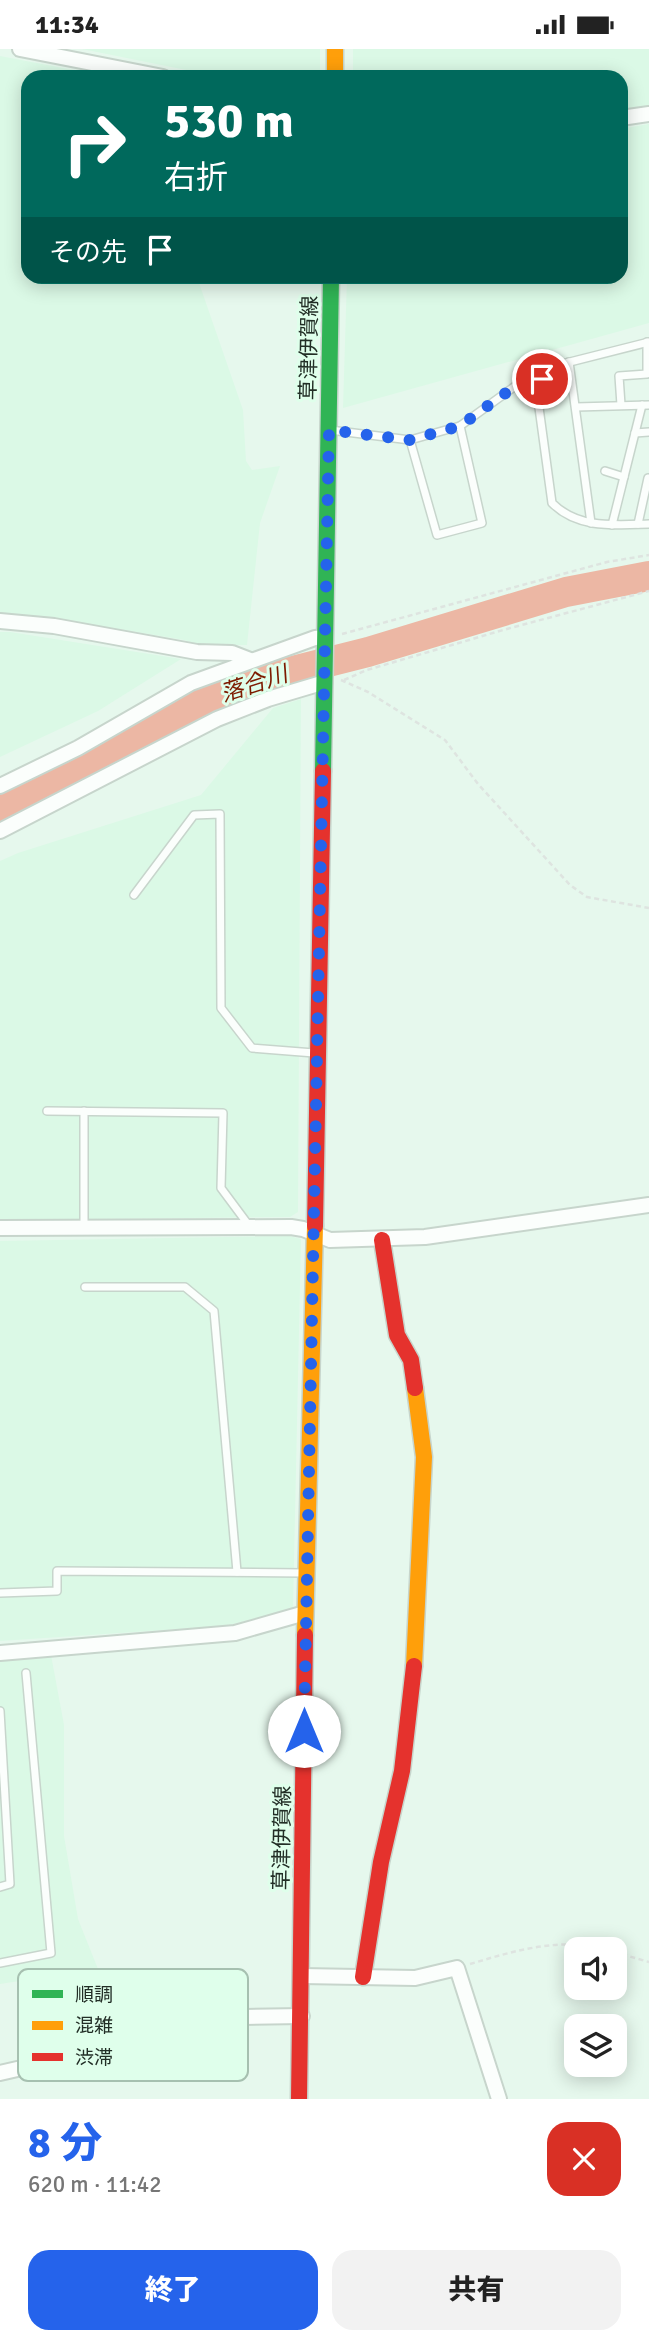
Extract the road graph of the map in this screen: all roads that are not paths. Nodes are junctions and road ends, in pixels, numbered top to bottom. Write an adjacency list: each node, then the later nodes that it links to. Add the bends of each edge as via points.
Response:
1 (20, 49): 3 (street)
2 (335, 49): 4 (main road)
3 (127, 70)
4 (335, 70)
5 (649, 114): 6 (street)
6 (628, 117)
7 (331, 284): 15 (main road, 草津伊賀線)
8 (648, 342): 9 (lane); 11 (lane, via 647,374 619,376)
9 (569, 362): 10 (lane, via 551,369); 13 (lane)
10 (542, 379): 14 (lane, via 525,379); 23 (lane, via 537,393 552,503 573,519)
11 (621, 405): 12 (lane); 13 (lane)
12 (646, 405): 17 (lane)
13 (576, 407): 23 (lane)
14 (460, 426): 18 (lane); 18 (lane, via 482,523 437,535)
15 (329, 430): 18 (lane); 28 (main road, 草津伊賀線)
16 (649, 432): 17 (lane)
17 (635, 433): 20 (lane)
18 (410, 440)
19 (605, 471): 20 (lane)
20 (624, 477): 24 (lane)
21 (648, 478): 22 (lane)
22 (647, 496): 25 (lane)
23 (591, 523): 24 (lane)
24 (612, 524): 25 (lane)
25 (638, 524): 26 (lane)
26 (649, 524)
27 (0, 621): 29 (street, via 197,652 232,653)
28 (325, 642): 29 (street, via 315,638); 30 (main road, 草津伊賀線)
29 (250, 660): 31 (street, via 191,683 78,748)
30 (325, 678): 32 (street, via 217,719); 34 (main road, 草津伊賀線)
31 (0, 786)
32 (0, 831)
33 (134, 895): 34 (lane, via 194,815 220,814 221,1008 252,1048)
34 (318, 1053): 41 (main road, 草津伊賀線)
35 (47, 1111): 36 (lane)
36 (84, 1111): 38 (lane, via 223,1113 221,1188); 40 (lane)
37 (649, 1205): 42 (street)
38 (251, 1227): 40 (street); 41 (street, via 291,1227)
39 (0, 1228): 40 (street)
40 (84, 1228)
41 (315, 1234): 42 (street, via 330,1240); 45 (main road, 草津伊賀線)
42 (382, 1240): 55 (main road, via 397,1335 411,1360 424,1457 413,1684 402,1771 381,1862)
43 (85, 1287): 44 (lane, via 185,1287 214,1311)
44 (237, 1572): 45 (lane); 46 (lane, via 57,1571 57,1591)
45 (306, 1573): 47 (main road, 草津伊賀線)
46 (0, 1593)
47 (305, 1613): 48 (street, via 235,1633); 54 (main road, 草津伊賀線)
48 (0, 1653)
49 (26, 1673): 53 (lane, via 51,1953)
50 (0, 1711): 51 (lane)
51 (2, 1768): 52 (lane, via 10,1884)
52 (0, 1887)
53 (0, 1963)
54 (302, 1976): 55 (street); 57 (main road, 草津伊賀線)
55 (363, 1977): 61 (street, via 415,1977 457,1968)
56 (248, 2017): 57 (street)
57 (302, 2017): 60 (main road, 草津伊賀線)
58 (18, 2069): 59 (street)
59 (0, 2073)
60 (299, 2099)
61 (499, 2099)

